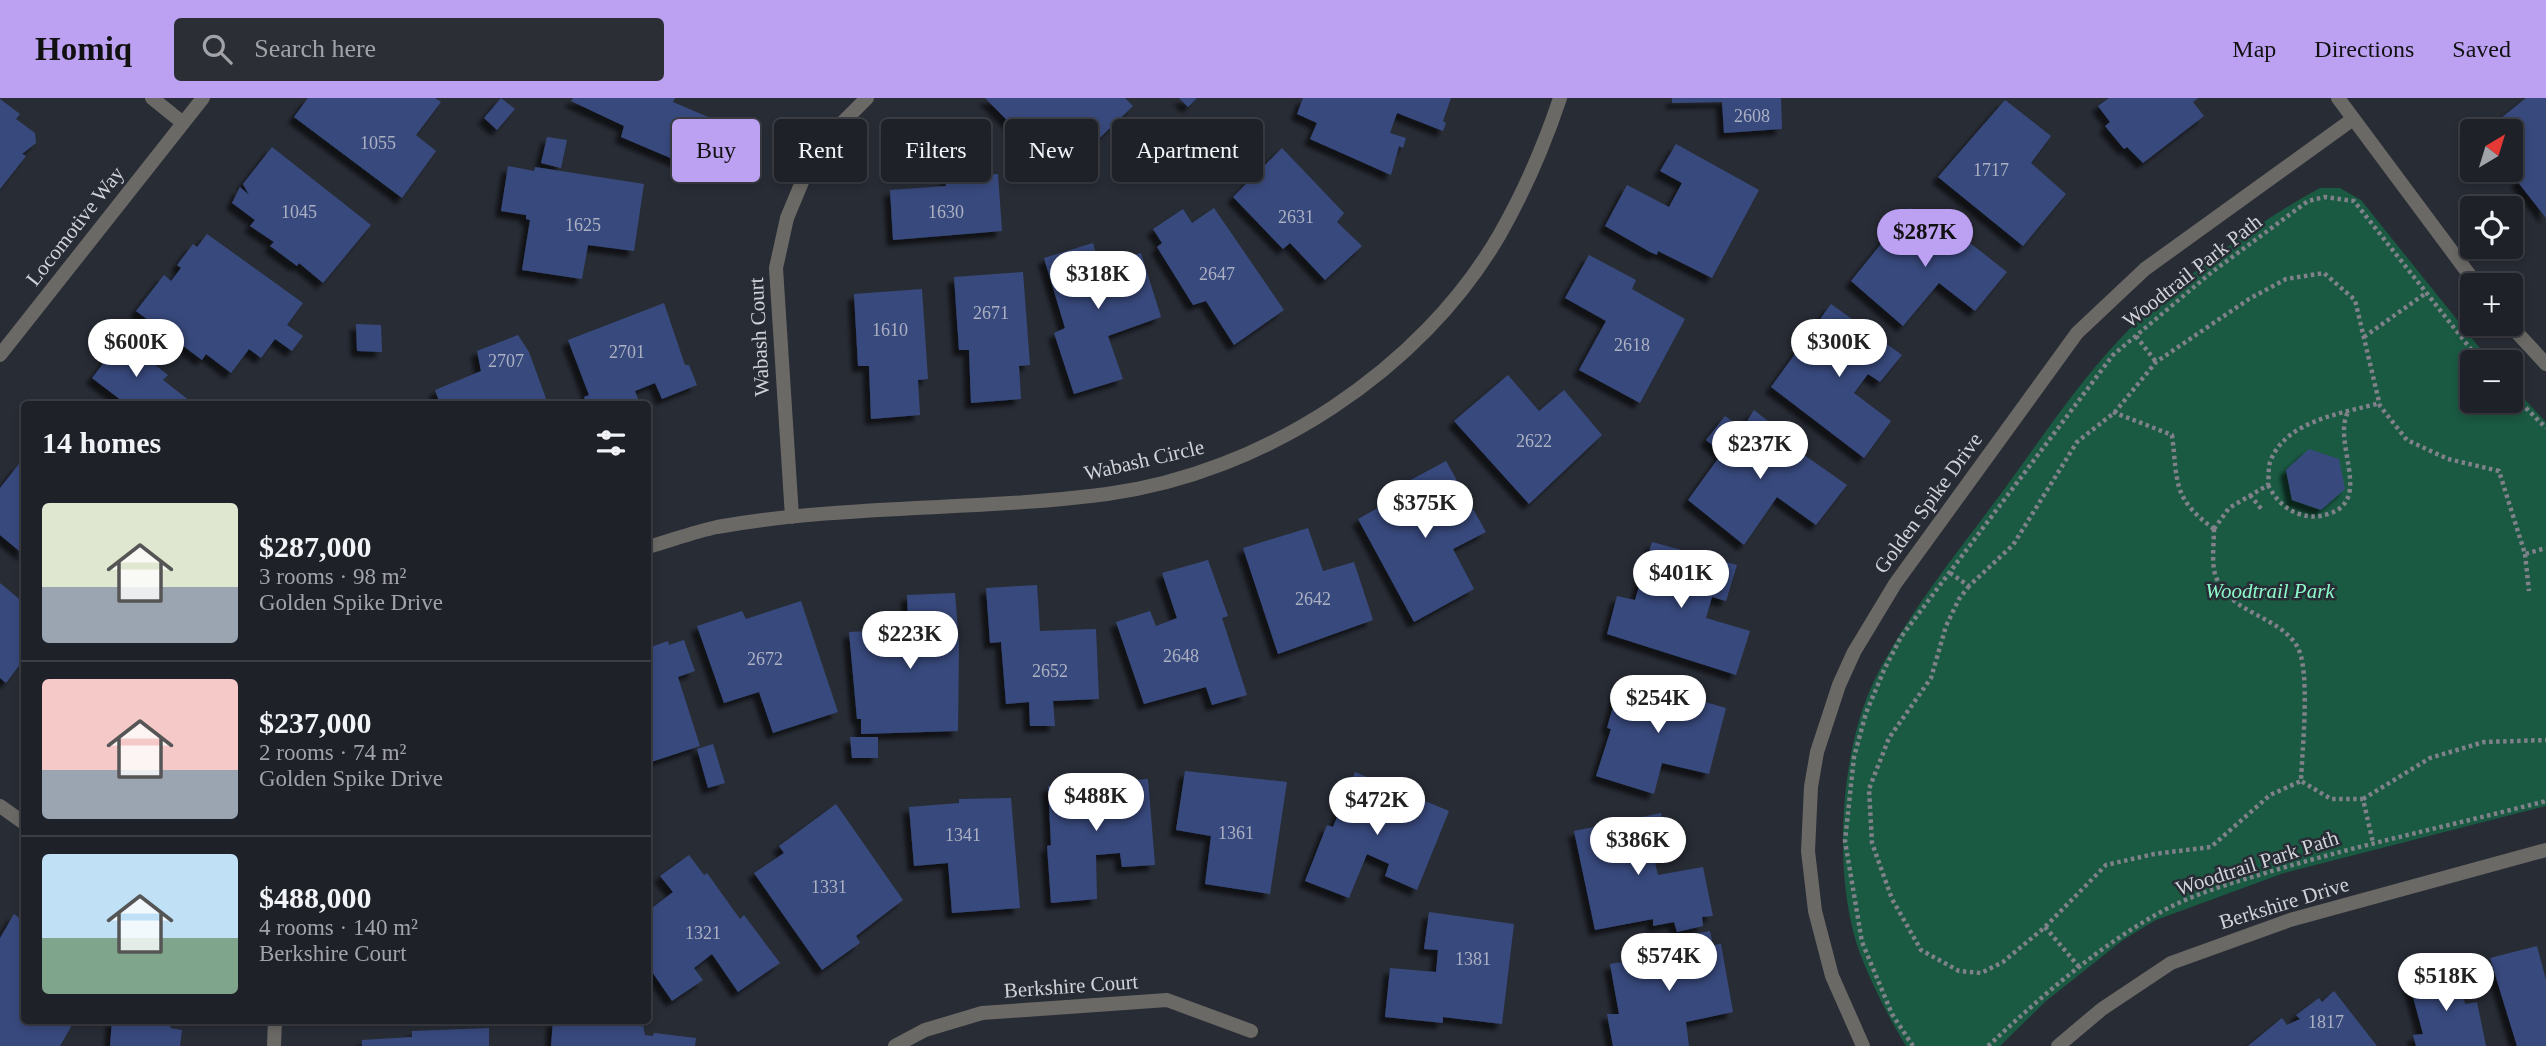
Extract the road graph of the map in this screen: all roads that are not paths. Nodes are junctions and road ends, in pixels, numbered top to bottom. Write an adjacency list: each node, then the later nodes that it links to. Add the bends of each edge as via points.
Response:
1 (152, 98): 7 (street)
2 (203, 98): 7 (street, Locomotive Way)
3 (867, 98): 12 (street, Wabash Court, via 836,129 807,170 787,218 776,268)
4 (1560, 98): 12 (street, Wabash Circle, via 1538,162 1499,236 1455,299 1398,357 1336,405 1261,448 1189,476 1109,494)
5 (2338, 98): 6 (street)
6 (2353, 119): 8 (street); 21 (street, Golden Spike Drive, via 2145,269 2077,333 1895,584 1854,652 1817,752 1808,851 1815,911 1832,976)
7 (183, 123): 10 (street, Locomotive Way)
8 (2468, 273)
9 (2520, 336): 11 (street)
10 (0, 355)
11 (2546, 364)
12 (792, 517): 13 (street, Wabash Circle, via 714,528)
13 (651, 546)
14 (0, 806): 15 (street)
15 (21, 820)
16 (2546, 850): 22 (street, Berkshire Drive, via 2290,920 2171,963 2102,1009)
17 (275, 1024): 19 (street)
18 (1251, 1031): 20 (street, Berkshire Court, via 1167,1000 982,1013 925,1030)
19 (274, 1046)
20 (895, 1046)
21 (1863, 1046)
22 (2058, 1046)

